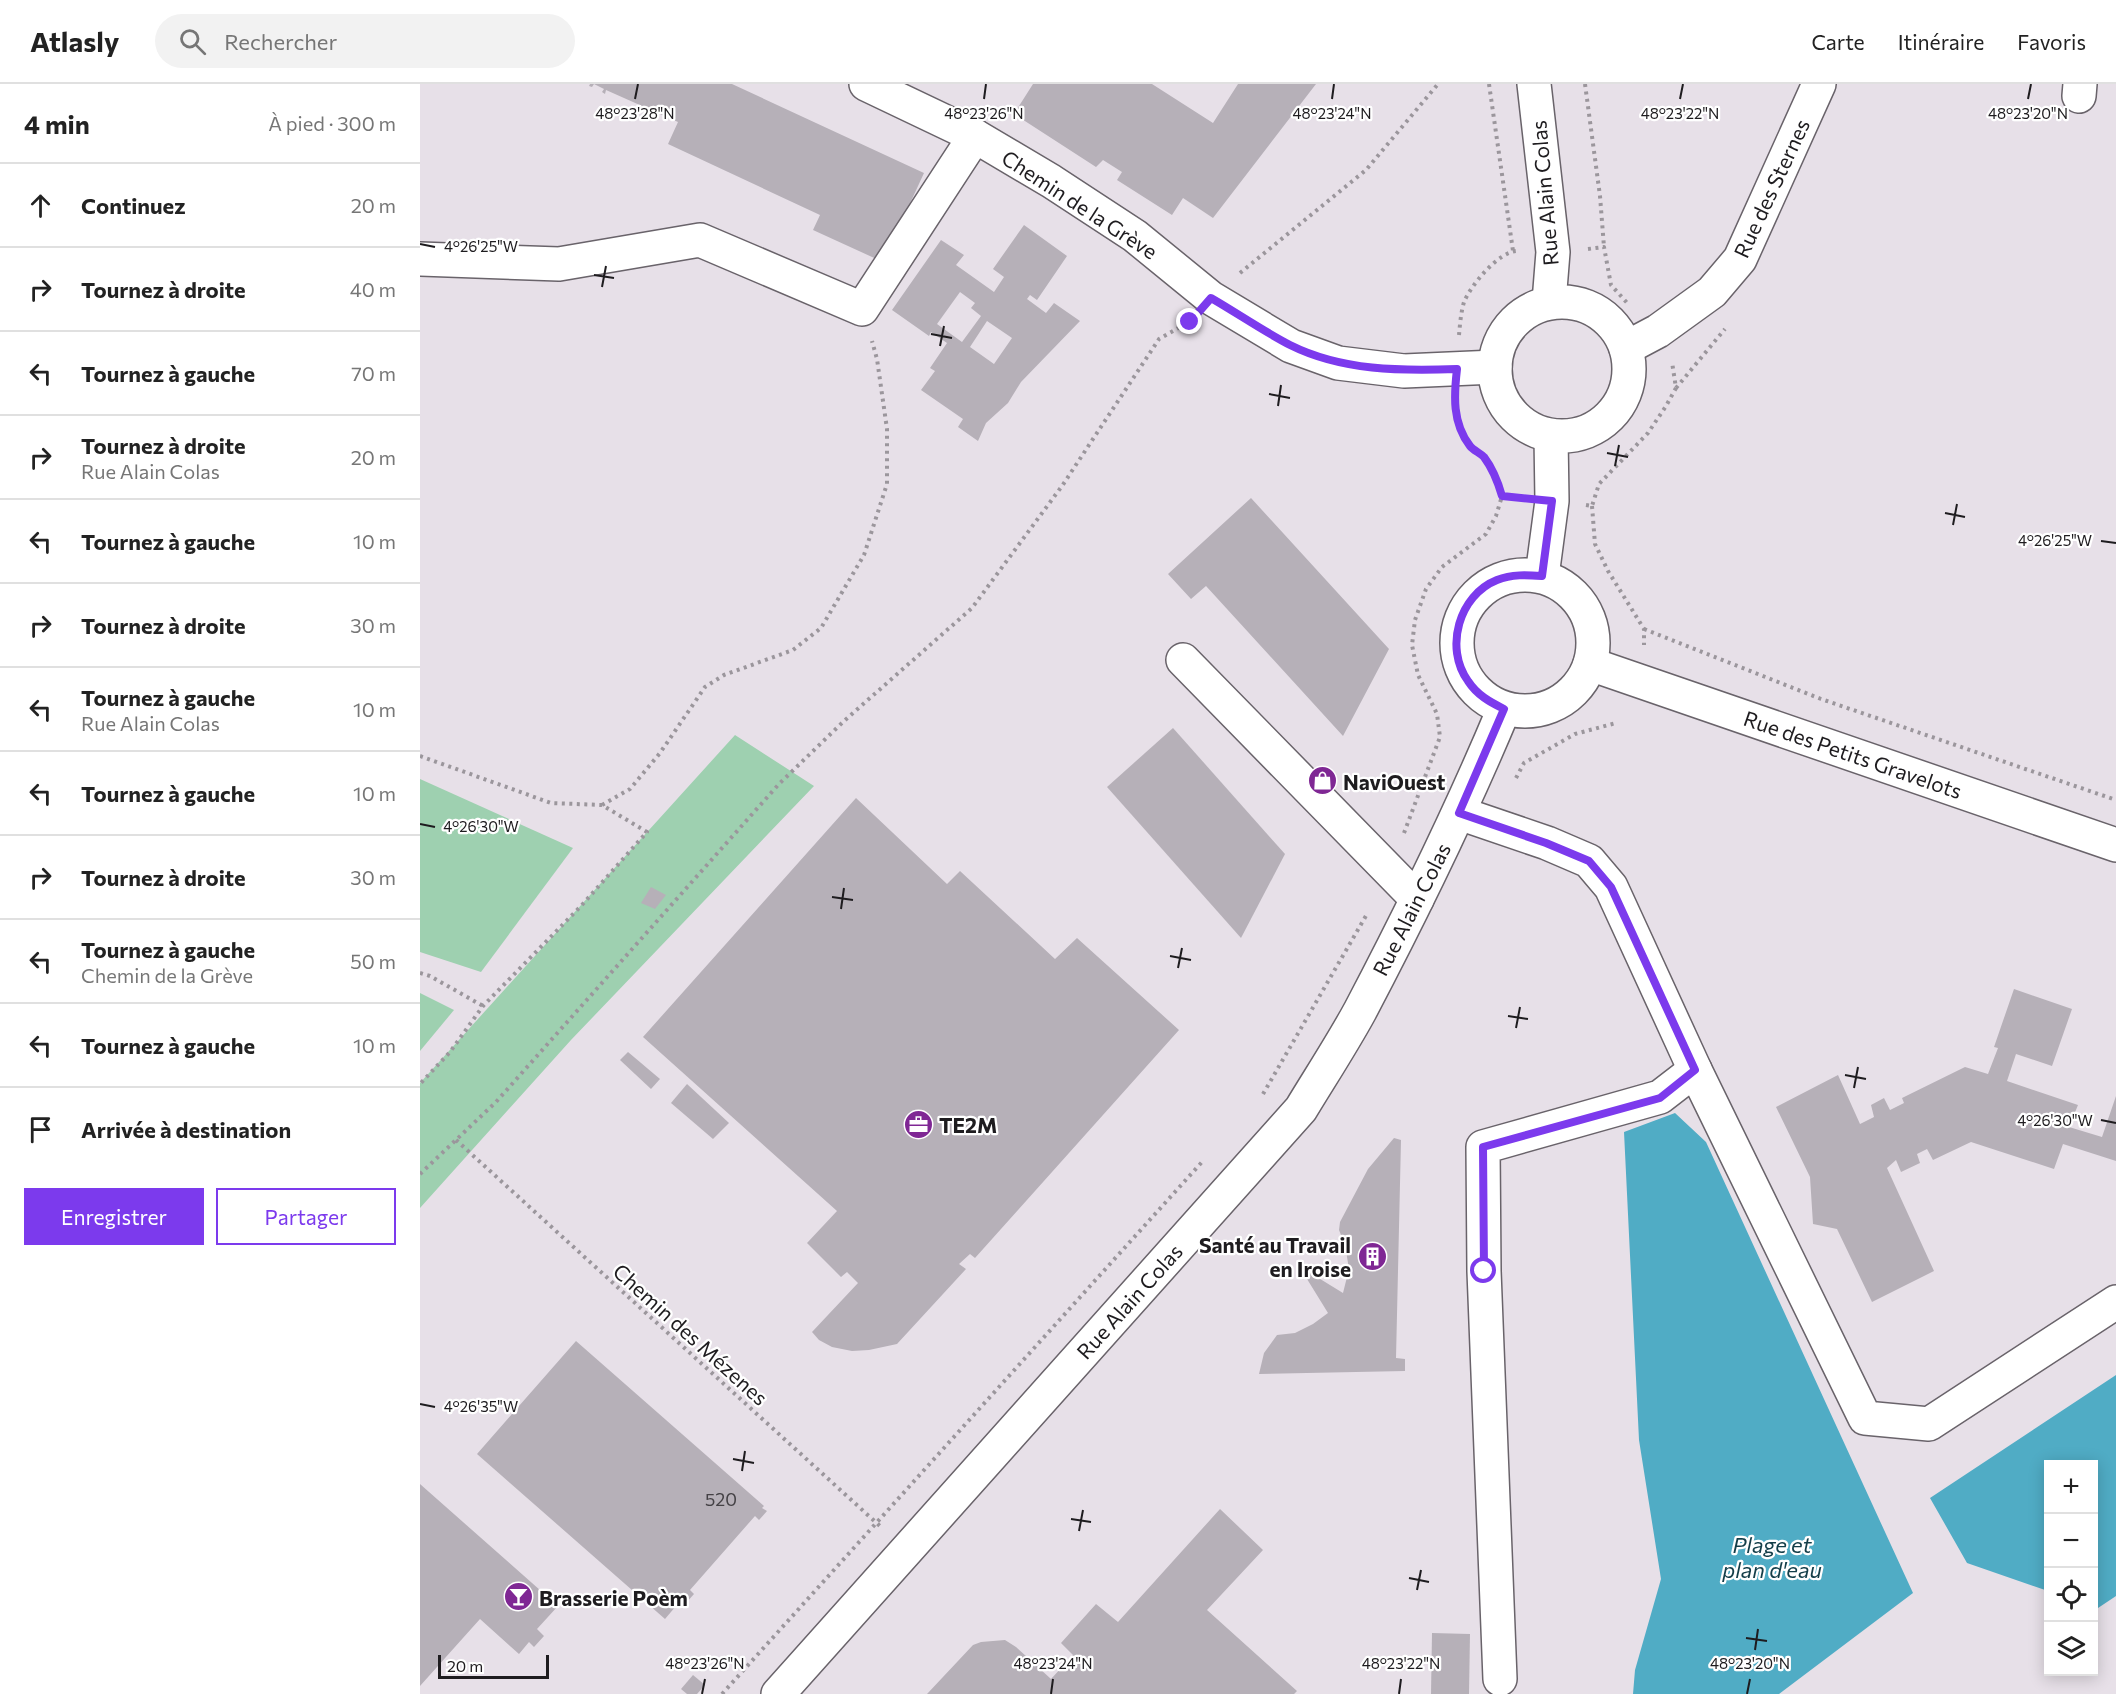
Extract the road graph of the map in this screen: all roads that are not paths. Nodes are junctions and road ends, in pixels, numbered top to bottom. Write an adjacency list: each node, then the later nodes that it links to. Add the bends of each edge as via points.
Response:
1 (866, 84): 4 (street, Chemin de la Grève)
2 (1534, 84): 6 (street, Rue Alain Colas, via 1553,252)
3 (1819, 84): 7 (street, Rue des Sternes, via 1740,259 1712,292 1658,332)
4 (975, 136): 5 (street, via 862,309 700,240 559,264); 8 (street, Chemin de la Grève, via 1135,236 1211,298 1291,346 1338,363 1404,371)
5 (420, 259)
6 (1549, 302): 7 (street, via 1574,302 1597,311 1615,326); 8 (street, via 1528,310 1511,325 1499,344)
7 (1626, 348): 9 (street, via 1629,375 1621,402 1603,422 1578,435)
8 (1494, 367): 9 (street, via 1498,391 1510,412 1528,428)
9 (1551, 436): 10 (street, via 1552,501)
10 (1542, 576): 12 (street, via 1563,585 1579,600 1590,620); 13 (street, via 1519,574 1496,580 1477,593 1462,613 1456,635 1457,659 1467,681 1483,698)
11 (1183, 660): 16 (street)
12 (1590, 663): 13 (street, via 1581,683 1566,699 1525,712); 15 (street, Rue des Petits Gravelots)
13 (1504, 709): 14 (street, Rue Alain Colas)
14 (1459, 813): 16 (street, Rue Alain Colas); 17 (street, via 1589,861 1611,887)
15 (2116, 845)
16 (1417, 899): 20 (street, Rue Alain Colas, via 1359,1013 1301,1109)
17 (1695, 1070): 18 (street, via 1865,1418 1929,1424); 19 (street, via 1660,1098 1483,1147)
18 (2116, 1302)
19 (1500, 1679)
20 (778, 1694)

